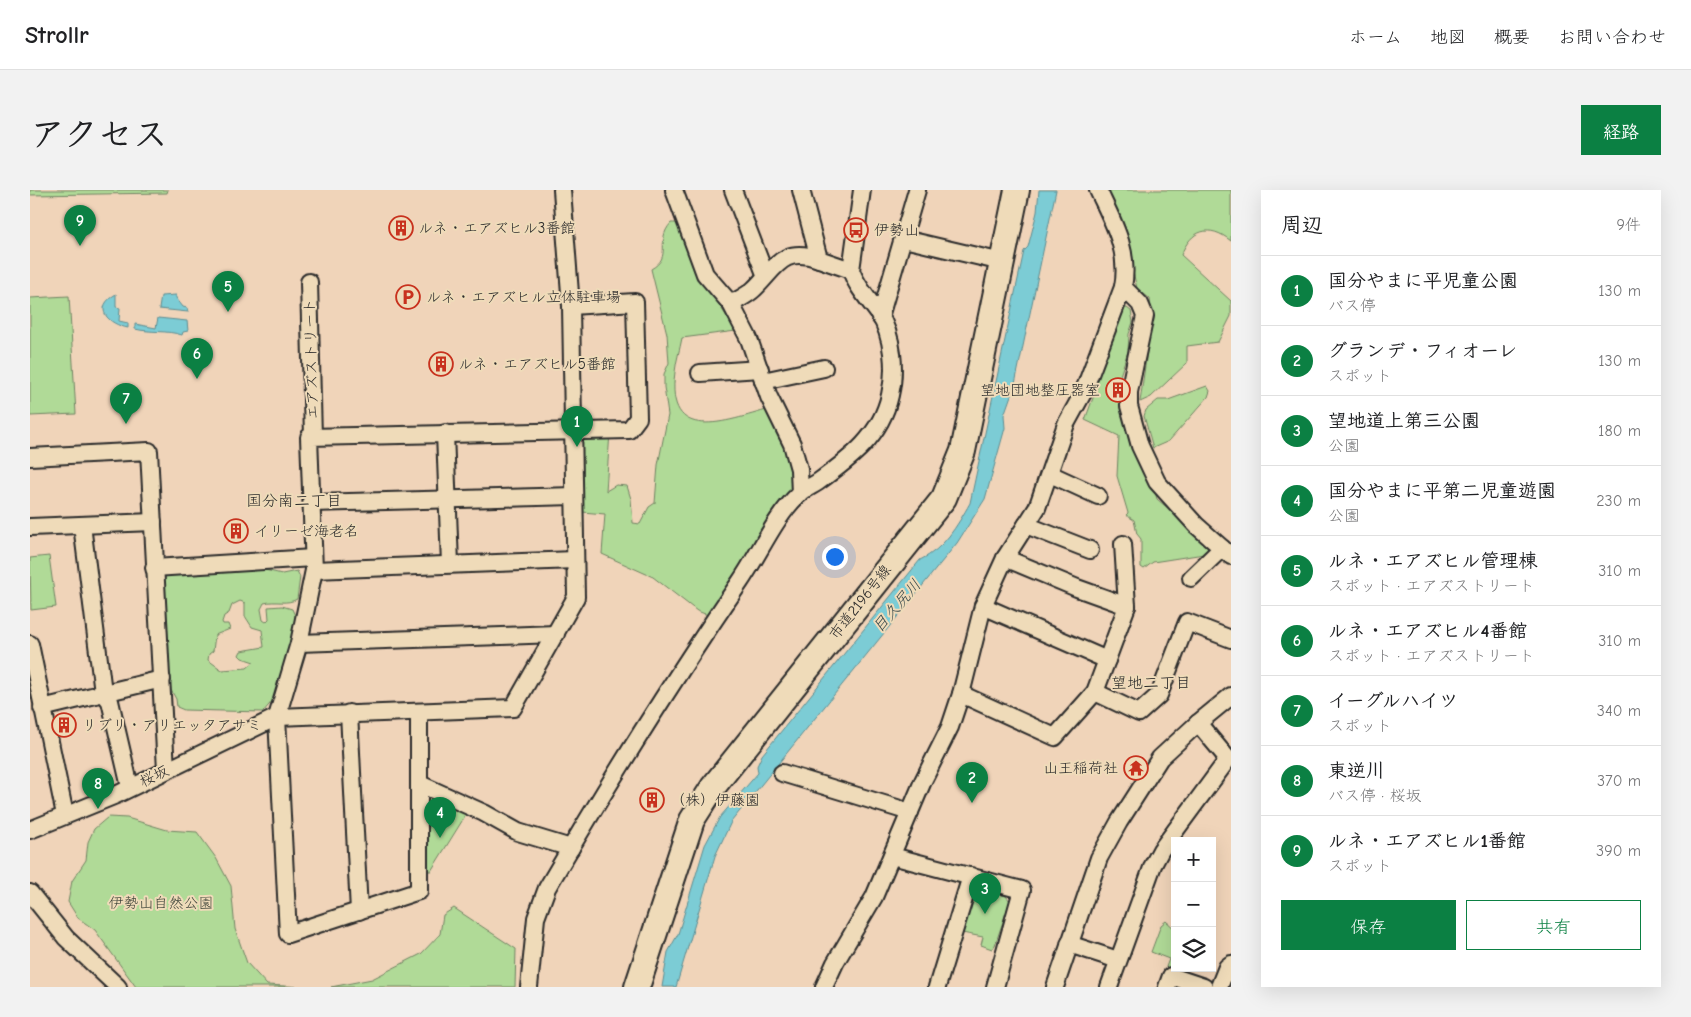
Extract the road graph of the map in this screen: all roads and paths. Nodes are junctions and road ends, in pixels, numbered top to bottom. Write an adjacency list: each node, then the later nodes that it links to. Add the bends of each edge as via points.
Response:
1 (562, 190): 17 (street)
2 (674, 190): 16 (street, via 705,274)
3 (734, 190): 13 (street)
4 (801, 190): 10 (street)
5 (862, 190): 12 (street)
6 (917, 190): 9 (street)
7 (1017, 190): 11 (street, 市道2196号線)
8 (1098, 190): 15 (street, via 1122,245 1127,269)
9 (904, 239): 11 (street); 18 (street)
10 (819, 259): 12 (street); 13 (street, via 806,254 786,258)
11 (1002, 262): 79 (street, 市道2196号線, via 963,451 944,498 713,787 692,820)
12 (851, 270): 18 (street, via 853,278)
13 (766, 274): 16 (street, via 754,289)
14 (309, 282): 24 (street, エアズストリート)
15 (1123, 287): 26 (street, via 1083,393 1066,424); 38 (street, via 1140,304 1145,316 1129,406 1147,464 1174,502)
16 (732, 304): 21 (street, via 749,339)
17 (571, 306): 22 (street); 22 (street, via 635,302 638,418 629,430)
18 (880, 316): 27 (street, via 890,342 893,370 891,393 884,415 860,451)
19 (824, 368): 21 (street)
20 (700, 372): 21 (street)
21 (761, 375): 27 (street, via 792,444 799,470)
22 (574, 430): 23 (street); 28 (street)
23 (445, 433): 24 (street); 30 (street)
24 (313, 436): 31 (street, エアズストリート, via 309,437)
25 (30, 457): 32 (street, via 149,450)
26 (1050, 474): 29 (street); 34 (street, via 1037,508)
27 (800, 494): 69 (street, via 776,524 682,667)
28 (574, 496): 30 (street); 40 (street)
29 (1098, 496)
30 (448, 499): 31 (street); 42 (street)
31 (312, 503): 41 (street)
32 (153, 522): 33 (street); 43 (street)
33 (82, 524): 35 (street); 53 (street)
34 (1026, 525): 37 (street); 39 (street)
35 (30, 527)
36 (1123, 544): 46 (street)
37 (1090, 550)
38 (1227, 552): 44 (street)
39 (1005, 558): 45 (street); 46 (street)
40 (575, 560): 42 (street); 47 (street, via 576,597)
41 (313, 564): 42 (street); 43 (street); 49 (street)
42 (450, 564)
43 (154, 568): 52 (street)
44 (1191, 578)
45 (983, 606): 51 (street); 55 (street)
46 (1127, 606): 51 (street)
47 (556, 634): 49 (street); 58 (street, via 512,708)
48 (1231, 639): 54 (street, via 1187,622 1159,695 1139,713)
49 (300, 643): 60 (street)
50 (30, 644): 57 (street)
51 (1107, 660): 54 (street)
52 (162, 679): 53 (street); 62 (street)
53 (103, 692): 57 (street); 65 (street, via 110,701)
54 (1095, 692): 55 (street, via 1055,737)
55 (962, 694): 66 (street, via 950,728)
56 (1231, 696): 61 (street)
57 (42, 708): 67 (street)
58 (420, 712): 59 (street); 64 (street)
59 (349, 714): 60 (street); 73 (street)
60 (277, 717): 62 (street, 桜坂); 73 (street, via 288,934)
61 (1198, 723): 74 (street, via 1160,758 1119,822 1099,858); 75 (street, via 1228,759 1152,865)
62 (166, 770): 65 (street, 桜坂)
63 (782, 773): 66 (street)
64 (420, 784): 69 (street, via 518,832); 73 (street, via 419,891)
65 (130, 788): 67 (street, 桜坂)
66 (910, 812): 70 (street)
67 (64, 815): 68 (street, 桜坂)
68 (30, 830)
69 (571, 848): 78 (street, via 547,888 536,918)
70 (892, 856): 71 (street); 80 (street, via 866,912)
71 (971, 876): 81 (street, via 959,937); 82 (street, via 1022,890)
72 (30, 893): 77 (street, via 66,938)
73 (359, 910)
74 (1069, 944): 75 (street); 83 (street)
75 (1118, 960): 84 (street)
76 (1229, 966): 87 (street)
77 (118, 987)
78 (529, 987)
79 (637, 987)
80 (824, 987)
81 (937, 987)
82 (995, 987)
83 (1055, 987)
84 (1109, 987)
85 (1167, 987): 86 (street, via 1171,976)
86 (1204, 987)
87 (1219, 987)

